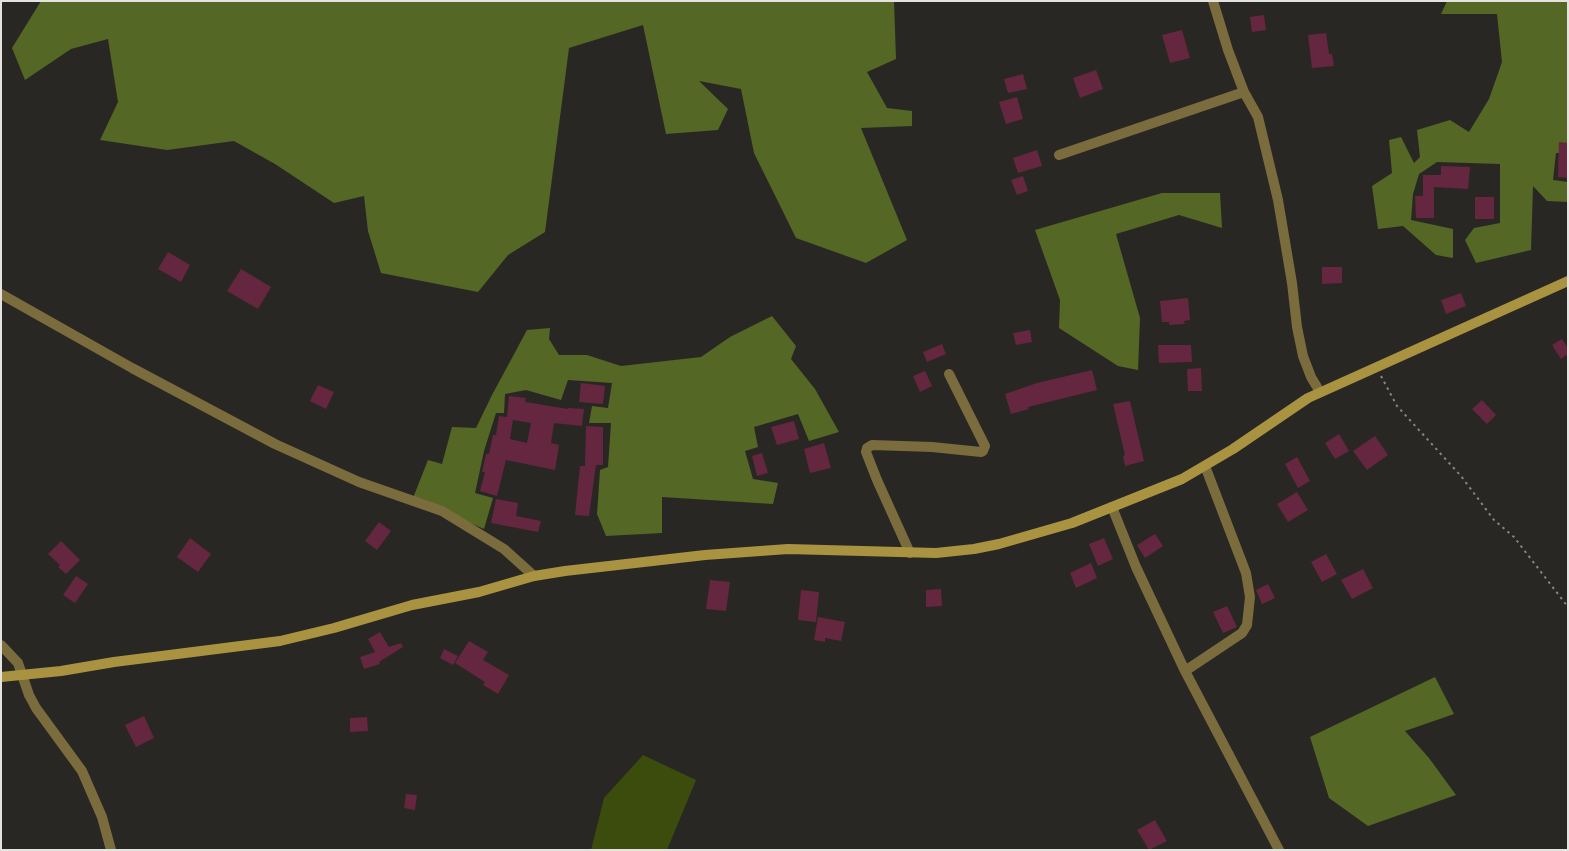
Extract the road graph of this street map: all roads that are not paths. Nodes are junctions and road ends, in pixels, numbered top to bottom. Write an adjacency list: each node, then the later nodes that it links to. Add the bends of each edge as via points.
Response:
1 (1213, 1): 2 (street)
2 (1244, 92): 3 (street); 7 (street, via 1258,117 1278,200 1303,356)
3 (1059, 154)
4 (1568, 281): 7 (street)
5 (1, 294): 11 (street, via 275,444 358,482 442,511 504,549)
6 (949, 374): 10 (street, via 985,446 983,451 872,445 866,452)
7 (1320, 392): 8 (street)
8 (1205, 466): 9 (street, via 1182,479); 13 (street, via 1246,573 1250,597 1247,625 1242,633)
9 (1112, 507): 10 (street, via 1072,523 990,546); 13 (street)
10 (910, 553): 11 (street, via 788,549 705,555)
11 (534, 576): 14 (street, via 280,640)
12 (1, 645): 14 (street, via 18,663)
13 (1185, 671): 17 (street)
14 (22, 675): 15 (street); 16 (street, via 36,708 82,771 102,817)
15 (1, 677)
16 (111, 850)
17 (1279, 850)

